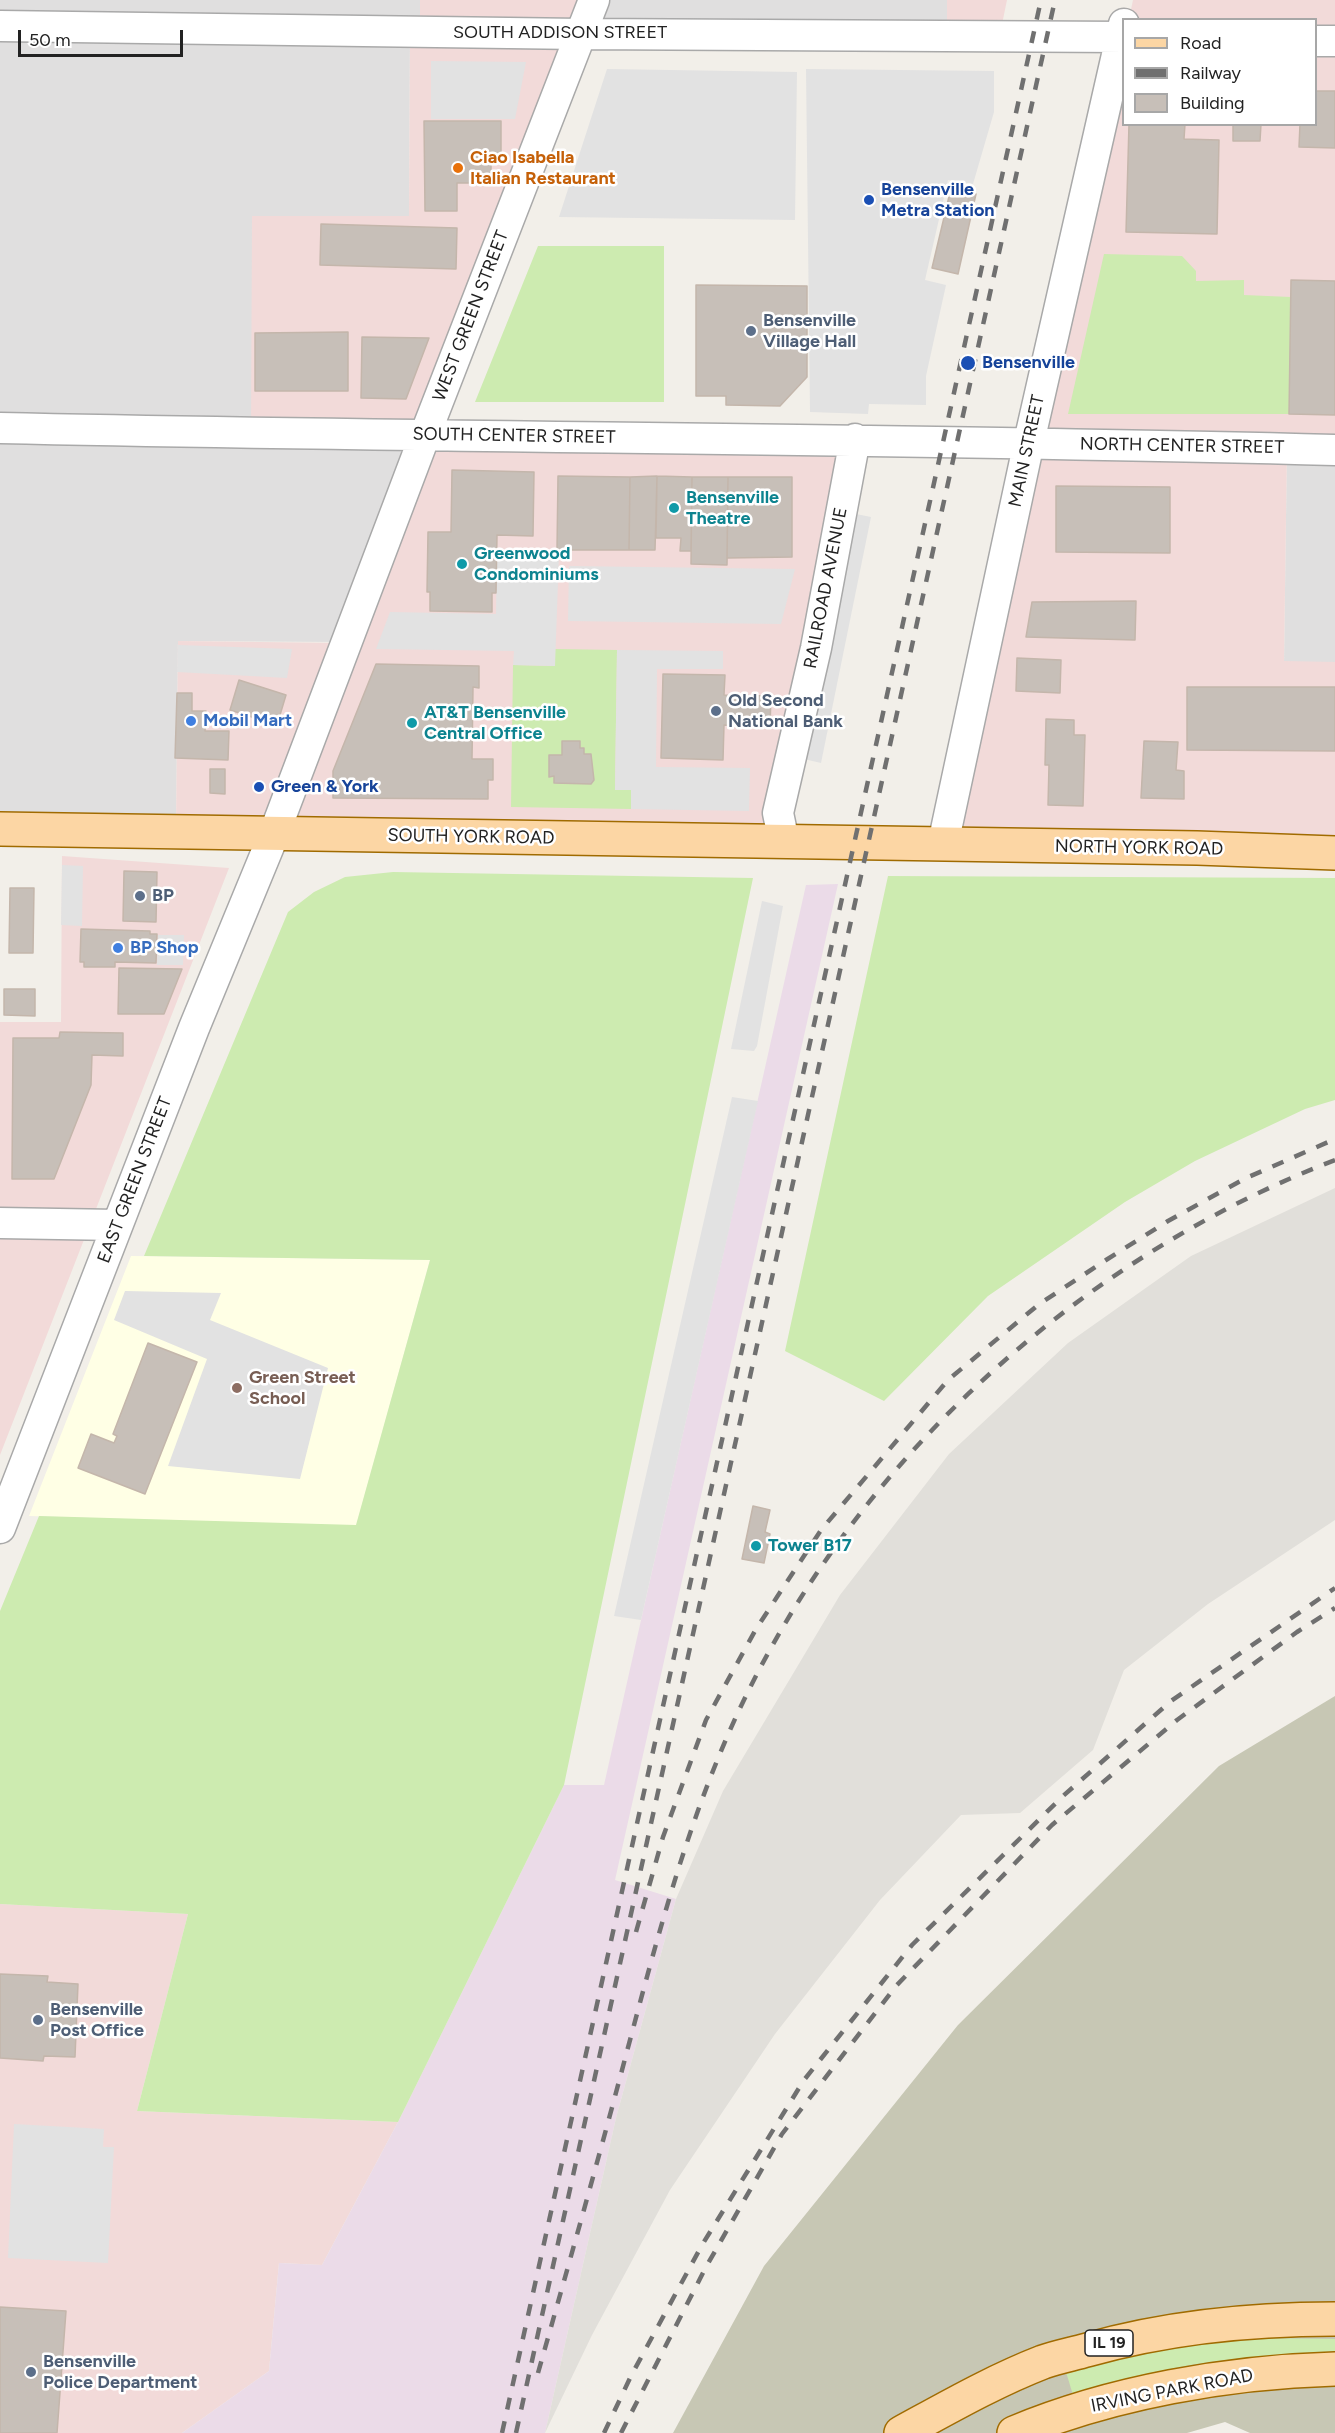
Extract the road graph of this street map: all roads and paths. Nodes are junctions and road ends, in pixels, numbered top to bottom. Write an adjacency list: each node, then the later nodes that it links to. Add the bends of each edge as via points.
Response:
1 (594, 0): 7 (street, WEST GREEN STREET)
2 (1129, 0): 3 (street, MAIN STREET)
3 (1125, 18)
4 (0, 26): 7 (street, SOUTH ADDISON STREET)
5 (1122, 29): 7 (street, SOUTH ADDISON STREET)
6 (1122, 33): 13 (street, MAIN STREET)
7 (581, 34): 11 (street, WEST GREEN STREET)
8 (1317, 41): 9 (street)
9 (1335, 41)
10 (0, 428): 11 (street, SOUTH CENTER STREET)
11 (425, 435): 12 (street, SOUTH CENTER STREET); 16 (street, WEST GREEN STREET)
12 (855, 439): 13 (street, SOUTH CENTER STREET); 17 (street, RAILROAD AVENUE, via 816,648 778,813)
13 (1029, 442): 14 (street, NORTH CENTER STREET); 18 (street, MAIN STREET)
14 (1335, 450)
15 (0, 829): 16 (main road, SOUTH YORK ROAD)
16 (274, 834): 17 (main road, SOUTH YORK ROAD); 21 (street, EAST GREEN STREET)
17 (784, 842): 18 (main road, SOUTH YORK ROAD)
18 (943, 844): 19 (main road, NORTH YORK ROAD)
19 (1335, 853)
20 (0, 1223): 21 (street)
21 (117, 1225): 22 (street, EAST GREEN STREET)
22 (0, 1528)
23 (1335, 2319): 25 (main road, IL 19, via 1214,2324 1127,2338 1045,2361 979,2390)
24 (1335, 2369): 26 (main road, IRVING PARK ROAD, via 1237,2377 1118,2398 1057,2415)
25 (901, 2433)
26 (1014, 2433)

